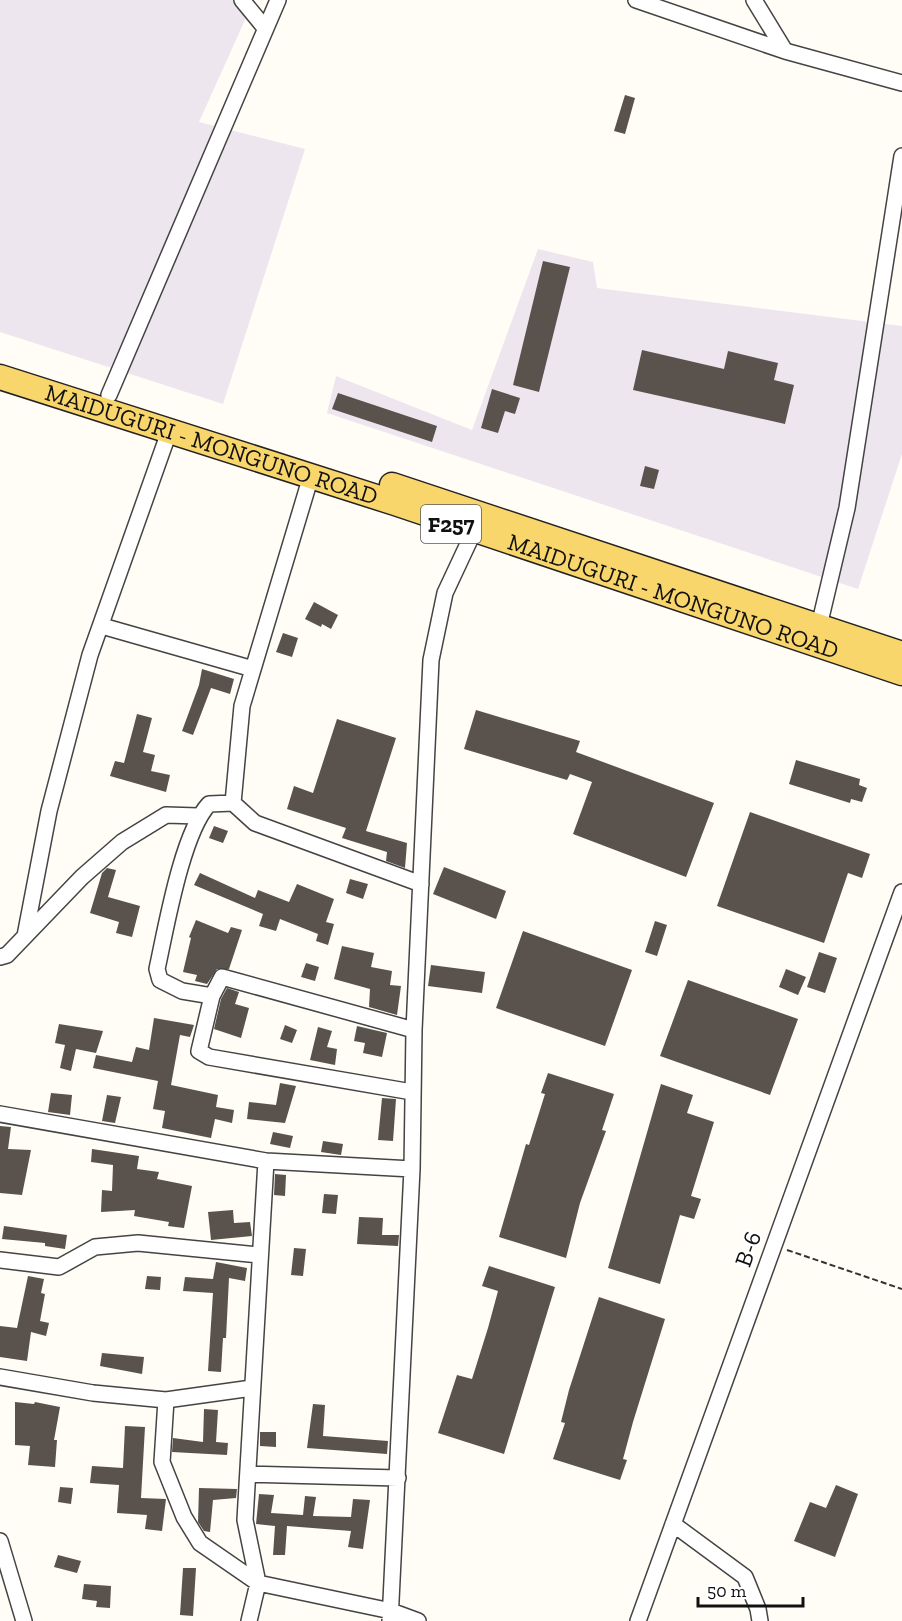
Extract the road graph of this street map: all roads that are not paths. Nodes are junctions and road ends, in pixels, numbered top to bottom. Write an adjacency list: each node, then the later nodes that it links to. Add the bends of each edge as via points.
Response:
1 (242, 0): 5 (street)
2 (278, 0): 5 (street)
3 (636, 0): 6 (street)
4 (754, 0): 6 (street)
5 (265, 28): 11 (street)
6 (785, 51): 7 (street)
7 (902, 83)
8 (902, 156): 16 (street, via 847,508)
9 (0, 361): 11 (main road, MAIDUGURI - MONGUNO ROAD / F257)
10 (0, 377): 12 (main road, MAIDUGURI - MONGUNO ROAD / F257)
11 (109, 395): 16 (main road, MAIDUGURI - MONGUNO ROAD / F257)
12 (169, 432): 13 (main road, MAIDUGURI - MONGUNO ROAD / F257); 15 (street)
13 (311, 476): 14 (main road, MAIDUGURI - MONGUNO ROAD / F257); 18 (street)
14 (474, 531): 19 (main road, MAIDUGURI - MONGUNO ROAD / F257); 22 (street, via 445,593 431,660)
15 (102, 626): 18 (street); 24 (street, via 90,655 49,811)
16 (819, 626): 17 (main road, MAIDUGURI - MONGUNO ROAD / F257)
17 (902, 654)
18 (253, 669): 20 (street, via 242,706)
19 (902, 673)
20 (233, 803): 21 (street, via 209,804); 22 (street, via 255,823)
21 (198, 816): 24 (street, via 166,816 122,842); 26 (street, via 175,890 157,969 160,980 168,986)
22 (421, 884): 27 (street)
23 (902, 892): 39 (street, B-6)
24 (25, 936): 25 (street)
25 (0, 957)
26 (212, 996): 27 (street, via 222,977 231,978); 28 (street, via 199,1051 209,1057)
27 (414, 1030): 28 (street)
28 (412, 1092): 31 (street)
29 (0, 1114): 30 (street)
30 (266, 1161): 31 (street); 32 (street)
31 (412, 1169): 38 (street)
32 (258, 1255): 33 (street, via 138,1243 95,1247 60,1267); 35 (street)
33 (0, 1260)
34 (0, 1377): 36 (street, via 93,1393)
35 (252, 1388): 36 (street); 37 (street)
36 (166, 1400): 41 (street, via 162,1462 184,1517 200,1544)
37 (248, 1474): 38 (street); 41 (street, via 245,1520)
38 (398, 1478): 42 (street)
39 (673, 1524): 46 (street, B-6); 47 (street, via 745,1577)
40 (0, 1541): 43 (street)
41 (258, 1583): 42 (street); 44 (street)
42 (390, 1616): 45 (street)
43 (24, 1621)
44 (249, 1621)
45 (418, 1621)
46 (638, 1621)
47 (760, 1621)

